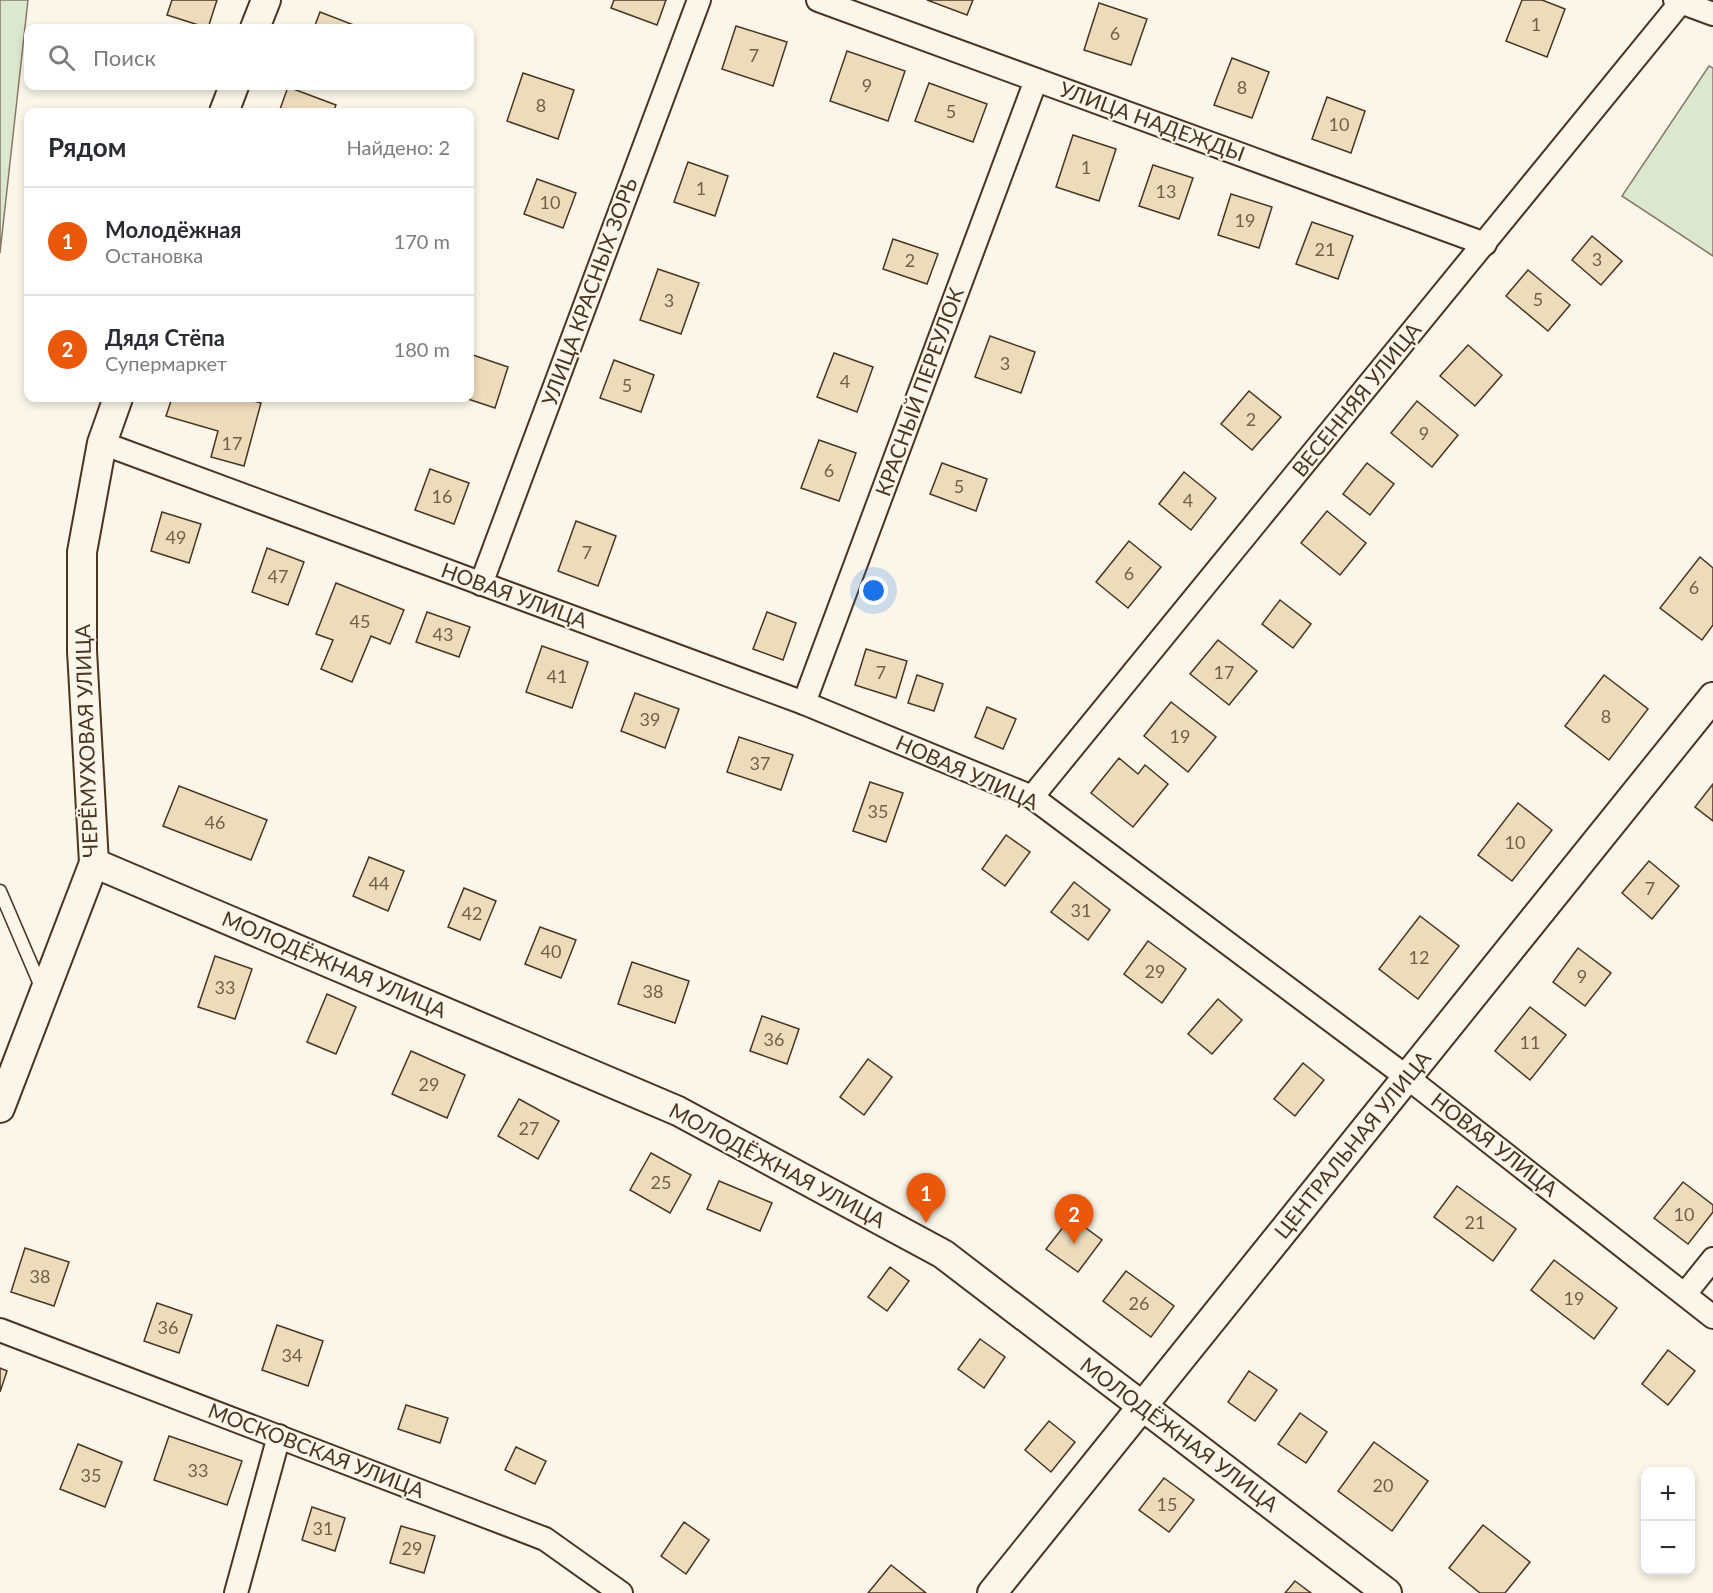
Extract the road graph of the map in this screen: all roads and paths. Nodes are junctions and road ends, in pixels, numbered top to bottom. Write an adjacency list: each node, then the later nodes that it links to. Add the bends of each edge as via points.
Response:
1 (266, 0): 6 (street)
2 (699, 0): 13 (street, УЛИЦА КРАСНЫХ ЗОРЬ)
3 (818, 0): 7 (street, УЛИЦА НАДЕЖДЫ)
4 (1678, 1): 5 (street); 10 (street, ВЕСЕННЯЯ УЛИЦА)
5 (1713, 14)
6 (257, 24)
7 (1036, 80): 10 (street, УЛИЦА НАДЕЖДЫ); 15 (street, КРАСНЫЙ ПЕРЕУЛОК)
8 (232, 90): 9 (street)
9 (226, 108)
10 (1485, 244): 16 (street, ВЕСЕННЯЯ УЛИЦА)
11 (117, 402): 12 (street, ЧЕРЁМУХОВАЯ УЛИЦА)
12 (102, 443): 13 (street, НОВАЯ УЛИЦА); 17 (street, ЧЕРЁМУХОВАЯ УЛИЦА, via 82,552 82,651)
13 (482, 584): 15 (street, НОВАЯ УЛИЦА)
14 (1713, 697): 20 (street, ЦЕНТРАЛЬНАЯ УЛИЦА)
15 (804, 704): 16 (street, НОВАЯ УЛИЦА)
16 (1032, 797): 20 (street, НОВАЯ УЛИЦА)
17 (94, 863): 19 (street, ЧЕРЁМУХОВАЯ УЛИЦА); 26 (street, МОЛОДЁЖНАЯ УЛИЦА, via 678,1111 943,1254)
18 (0, 891): 19 (lane)
19 (44, 993): 21 (street, ЧЕРЁМУХОВАЯ УЛИЦА)
20 (1408, 1078): 23 (street, НОВАЯ УЛИЦА); 26 (street, ЦЕНТРАЛЬНАЯ УЛИЦА)
21 (0, 1108)
22 (1713, 1259): 23 (street)
23 (1685, 1294): 24 (street, НОВАЯ УЛИЦА)
24 (1713, 1317)
25 (0, 1330): 27 (street, МОСКОВСКАЯ УЛИЦА)
26 (1142, 1406): 30 (street, ЦЕНТРАЛЬНАЯ УЛИЦА); 31 (street, МОЛОДЁЖНАЯ УЛИЦА)
27 (279, 1436): 28 (street); 29 (street, МОСКОВСКАЯ УЛИЦА, via 545,1539)
28 (236, 1593)
29 (621, 1593)
30 (992, 1593)
31 (1387, 1593)

